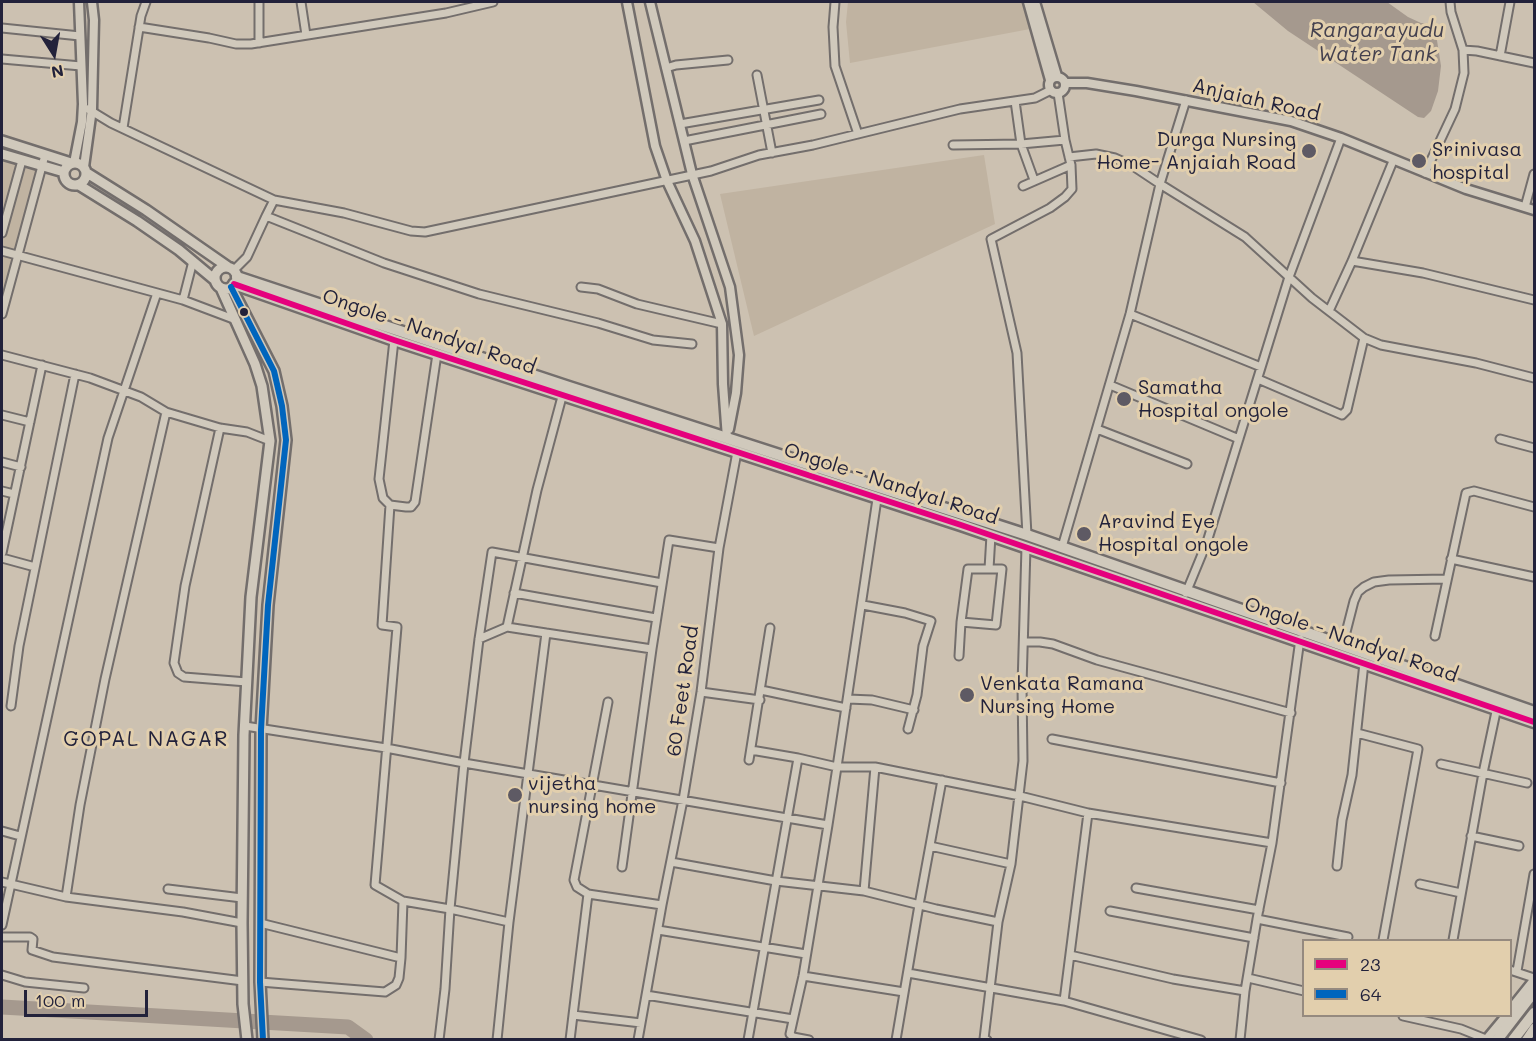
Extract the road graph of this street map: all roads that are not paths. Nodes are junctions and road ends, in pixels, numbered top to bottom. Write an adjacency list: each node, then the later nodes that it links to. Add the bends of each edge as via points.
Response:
1 (79, 2): 17 (street)
2 (92, 2): 33 (street)
3 (146, 2): 14 (street)
4 (259, 2): 18 (street)
5 (301, 2): 16 (street)
6 (494, 2): 16 (street)
7 (627, 2): 60 (street, via 656,146)
8 (650, 2): 25 (street)
9 (835, 2): 39 (street, via 835,66)
10 (1028, 2): 27 (street)
11 (1035, 2): 27 (street)
12 (1450, 2): 19 (street)
13 (1510, 2): 20 (street)
14 (139, 27): 18 (street, via 236,44); 38 (street)
15 (2, 28): 17 (street)
16 (306, 35): 18 (street)
17 (80, 36): 24 (street)
18 (259, 43)
19 (1463, 50): 20 (street); 56 (street, via 1464,73 1455,109)
20 (1500, 56): 23 (street)
21 (2, 59): 24 (street)
22 (728, 60): 25 (street)
23 (1534, 63)
24 (81, 66): 33 (street)
25 (666, 68): 36 (street)
26 (757, 75): 34 (street)
27 (1054, 78): 28 (street, via 1061,77); 29 (street, via 1049,85)
28 (1065, 83): 29 (street, via 1064,90); 31 (street, Anjaiah Road, via 1087,83)
29 (1054, 92): 32 (street); 41 (street)
30 (819, 100): 34 (street)
31 (1186, 100): 40 (street, Anjaiah Road, via 1282,119); 61 (street)
32 (1015, 101): 39 (street); 44 (street)
33 (87, 109): 38 (street); 51 (street); 54 (street)
34 (763, 110): 36 (street); 37 (street)
35 (821, 114): 37 (street)
36 (680, 124): 43 (street)
37 (766, 126): 43 (street); 46 (street)
38 (123, 128): 64 (street)
39 (858, 134): 46 (street)
40 (1341, 138): 50 (street, Anjaiah Road); 73 (street)
41 (1065, 140): 44 (street); 49 (street)
42 (2, 141): 48 (main road)
43 (684, 141): 57 (street)
44 (1021, 144): 45 (street); 59 (street)
45 (953, 145)
46 (772, 153): 57 (street)
47 (2, 154): 53 (main road)
48 (45, 155): 51 (main road); 53 (street)
49 (1070, 161): 59 (street); 61 (street, via 1096,154 1115,158); 119 (street, via 1073,182 1065,197 991,239 1017,353)
50 (1393, 161): 56 (street, Anjaiah Road); 72 (street)
51 (73, 163): 54 (main road); 55 (main road)
52 (21, 164): 68 (street)
53 (42, 166): 55 (main road); 70 (street)
54 (85, 170): 62 (main road, via 86,178); 74 (main road, via 146,210)
55 (64, 172): 62 (main road, via 68,183)
56 (1425, 173): 65 (street, Anjaiah Road)
57 (692, 174): 60 (street); 106 (street, via 730,287 736,326 736,393)
58 (1534, 174): 65 (street)
59 (1034, 180): 63 (street)
60 (667, 181): 64 (street, via 425,232); 84 (street, via 695,241)
61 (1160, 184): 73 (street, via 1245,237); 82 (street)
62 (79, 185): 71 (main road)
63 (1023, 186)
64 (274, 200): 67 (street)
65 (1525, 207): 66 (street, Anjaiah Road)
66 (1534, 210)
67 (266, 216): 74 (street, via 247,257); 87 (street, via 384,263 479,294 654,340)
68 (2, 233)
69 (2, 251): 70 (street)
70 (18, 256): 76 (street); 79 (street)
71 (193, 261): 74 (main road); 78 (street)
72 (1352, 261): 77 (street); 80 (street)
73 (1289, 277): 80 (street); 91 (street)
74 (229, 279): 83 (main road); 86 (main road, Ongole - Nandyal Road); 97 (main road, Ongole - Nandyal Road); 163 (main road, via 274,371 286,440 268,605)
75 (582, 287): 84 (street)
76 (158, 293): 78 (street); 96 (street)
77 (1534, 297)
78 (183, 300): 83 (street)
79 (3, 303): 81 (street)
80 (1329, 311): 85 (street)
81 (2, 314)
82 (1130, 314): 91 (street); 95 (street)
83 (236, 320): 105 (main road, via 262,386)
84 (722, 324): 106 (street)
85 (1364, 338): 93 (street); 94 (street, via 1347,410 1342,415)
86 (393, 340): 88 (main road, Ongole - Nandyal Road); 115 (street, via 379,479 383,498)
87 (692, 344)
88 (437, 354): 97 (main road, Ongole - Nandyal Road); 115 (street, via 415,502 411,507)
89 (2, 355): 90 (street)
90 (42, 365): 92 (street); 100 (street)
91 (1262, 367): 94 (street)
92 (75, 374): 96 (street); 127 (street)
93 (1534, 378)
94 (1258, 379): 103 (street)
95 (1110, 385): 102 (street); 103 (street)
96 (124, 390): 98 (street); 187 (street, via 108,438)
97 (564, 391): 106 (main road, Ongole - Nandyal Road); 124 (street)
98 (166, 412): 101 (street); 207 (street, via 105,679)
99 (2, 415): 100 (street)
100 (30, 422): 111 (street)
101 (220, 428): 105 (street); 148 (street, via 185,586 174,663 184,677)
102 (1097, 429): 110 (street); 121 (street)
103 (1239, 439): 133 (street, via 1207,542)
104 (1500, 439): 108 (street)
105 (270, 441): 148 (main road, via 251,597)
106 (725, 443): 107 (main road, Ongole - Nandyal Road)
107 (738, 447): 114 (main road, Ongole - Nandyal Road); 117 (main road, Ongole - Nandyal Road); 122 (street, 60 Feet Road)
108 (1534, 448)
109 (2, 462): 111 (street)
110 (1187, 464)
111 (21, 467): 113 (street)
112 (2, 491): 113 (street)
113 (14, 494): 123 (street)
114 (877, 499): 117 (main road, Ongole - Nandyal Road); 134 (street)
115 (390, 505): 166 (street, via 382,626 398,627)
116 (1534, 507): 126 (street, via 1474,491 1466,493)
117 (962, 519): 118 (main road, Ongole - Nandyal Road); 119 (main road, Ongole - Nandyal Road)
118 (991, 535): 120 (main road, Ongole - Nandyal Road); 128 (street)
119 (1027, 535): 121 (main road, Ongole - Nandyal Road)
120 (1026, 547): 133 (main road, Ongole - Nandyal Road); 143 (street)
121 (1062, 547): 133 (main road, Ongole - Nandyal Road)
122 (719, 548): 131 (street, via 669,540); 150 (street, 60 Feet Road)
123 (2, 553)
124 (521, 556): 131 (street); 132 (street); 142 (street, via 492,552)
125 (2, 558): 127 (street)
126 (1451, 559): 129 (street); 130 (street)
127 (35, 567): 155 (street)
128 (989, 568): 136 (street, via 968,569); 136 (street, via 1002,569 996,625)
129 (1534, 577)
130 (1447, 579): 141 (street); 144 (street, via 1389,580 1364,587 1354,601)
131 (662, 583): 135 (street)
132 (514, 593): 135 (street); 137 (street)
133 (1185, 595): 140 (main road, Ongole - Nandyal Road)
134 (863, 605): 151 (street); 157 (street, via 931,621 920,662)
135 (656, 618): 145 (street)
136 (961, 622): 146 (street)
137 (507, 627): 139 (street); 142 (street)
138 (770, 628): 149 (street)
139 (546, 633): 145 (street); 175 (street)
140 (1300, 635): 144 (main road, Ongole - Nandyal Road); 147 (main road, Ongole - Nandyal Road); 159 (street)
141 (1435, 636)
142 (478, 639): 170 (street)
143 (1024, 642): 159 (street, via 1053,644 1097,660); 181 (street)
144 (1343, 644): 154 (main road, Ongole - Nandyal Road)
145 (652, 649): 180 (street)
146 (959, 656)
147 (1364, 663): 154 (main road, Ongole - Nandyal Road); 164 (street)
148 (247, 682): 161 (main road)
149 (761, 690): 152 (street); 156 (street)
150 (701, 692): 152 (street); 182 (street, 60 Feet Road)
151 (848, 699): 156 (street); 157 (street)
152 (759, 700): 167 (street)
153 (608, 702): 179 (street)
154 (1498, 704): 158 (main road, Ongole - Nandyal Road); 160 (main road, Ongole - Nandyal Road); 174 (street)
155 (11, 706)
156 (846, 708): 172 (street)
157 (914, 710): 162 (street)
158 (1534, 712)
159 (1291, 713): 177 (street)
160 (1534, 722)
161 (245, 726): 163 (street); 208 (main road)
162 (908, 729)
163 (261, 730): 166 (street); 219 (main road)
164 (1357, 733): 194 (street); 225 (street, via 1418,749)
165 (1052, 739): 177 (street)
166 (386, 748): 170 (street); 209 (street, via 375,885)
167 (751, 750): 168 (street); 169 (street)
168 (798, 758): 172 (street); 184 (street)
169 (749, 760)
170 (464, 764): 175 (street); 212 (street)
171 (1441, 764): 174 (street)
172 (837, 767): 173 (street); 185 (street)
173 (875, 767): 176 (street); 204 (street)
174 (1482, 773): 178 (street); 188 (street)
175 (529, 775): 179 (street); 216 (street)
176 (942, 780): 181 (street); 190 (street)
177 (1281, 783): 189 (street)
178 (1527, 783)
179 (591, 785): 180 (street); 206 (street, via 574,880)
180 (632, 792): 182 (street); 195 (street)
181 (1020, 796): 183 (street); 193 (street)
182 (683, 800): 184 (street); 192 (street, 60 Feet Road)
183 (1088, 813): 189 (street); 229 (street)
184 (788, 818): 185 (street); 197 (street)
185 (828, 825): 201 (street)
186 (2, 831): 187 (street)
187 (20, 836): 200 (street)
188 (1471, 836): 191 (street); 205 (street)
189 (1272, 843): 213 (street)
190 (930, 846): 193 (street); 211 (street)
191 (1519, 846)
192 (671, 862): 197 (street); 210 (street, 60 Feet Road)
193 (1011, 864): 217 (street)
194 (1337, 866)
195 (622, 867)
196 (1534, 874): 231 (street)
197 (776, 881): 201 (street); 227 (street)
198 (2, 882): 200 (street)
199 (1420, 884): 205 (street)
200 (11, 885): 207 (street); 220 (street)
201 (818, 886): 204 (street); 228 (street)
202 (1136, 888): 213 (street)
203 (168, 889): 208 (street)
204 (864, 891): 211 (street)
205 (1461, 893): 226 (street)
206 (588, 894): 210 (street); 250 (street)
207 (66, 897): 218 (street)
208 (242, 898): 218 (main road)
209 (404, 901): 212 (street); 230 (street)
210 (662, 905): 221 (street, 60 Feet Road)
211 (919, 905): 217 (street); 232 (street)
212 (450, 909): 216 (street); 260 (street)
213 (1259, 910): 215 (street)
214 (1110, 911): 224 (street)
215 (1257, 918): 223 (street); 224 (street)
216 (509, 922): 261 (street)
217 (998, 922): 239 (street)
218 (242, 923): 237 (main road)
219 (260, 923): 230 (street); 238 (main road)
220 (2, 925)
221 (658, 930): 227 (street); 245 (street, 60 Feet Road)
222 (2, 937): 237 (street, via 30,937 32,950 53,957)
223 (1348, 937)
224 (1254, 938): 235 (street)
225 (1383, 939)
226 (1453, 939)
227 (764, 947): 228 (street); 248 (street)
228 (806, 954): 234 (street)
229 (1070, 955): 241 (street); 246 (street)
230 (401, 958): 238 (street, via 396,986 385,992)
231 (1514, 971): 236 (street)
232 (908, 973): 239 (street); 243 (street)
233 (2, 975): 240 (street, via 25,982)
234 (802, 976): 243 (street); 253 (street)
235 (1248, 978): 241 (street); 242 (street)
236 (1534, 979): 247 (street)
237 (243, 981): 258 (main road)
238 (260, 982): 259 (main road)
239 (990, 987): 246 (street); 266 (street, via 984,1039)
240 (84, 988)
241 (1245, 991): 268 (street)
242 (1302, 991)
243 (904, 992): 265 (street)
244 (1534, 992): 269 (main road)
245 (646, 995): 248 (street); 254 (street, 60 Feet Road)
246 (1064, 1001): 267 (street)
247 (1512, 1007)
248 (752, 1012): 253 (street); 264 (street)
249 (1534, 1013): 270 (main road)
250 (573, 1015): 254 (street); 262 (street)
251 (1407, 1017): 257 (street)
252 (1505, 1017): 257 (street)
253 (793, 1019): 256 (street, via 790,1034)
254 (641, 1023): 263 (street, 60 Feet Road)
255 (1534, 1028): 271 (street)
256 (809, 1039)
257 (1486, 1039)
258 (247, 1040)
259 (263, 1040)
260 (439, 1040)
261 (497, 1040)
262 (570, 1040)
263 (638, 1040)
264 (748, 1040)
265 (896, 1040)
266 (987, 1040)
267 (1200, 1040)
268 (1240, 1040)
269 (1497, 1040)
270 (1513, 1040)
271 (1526, 1040)

